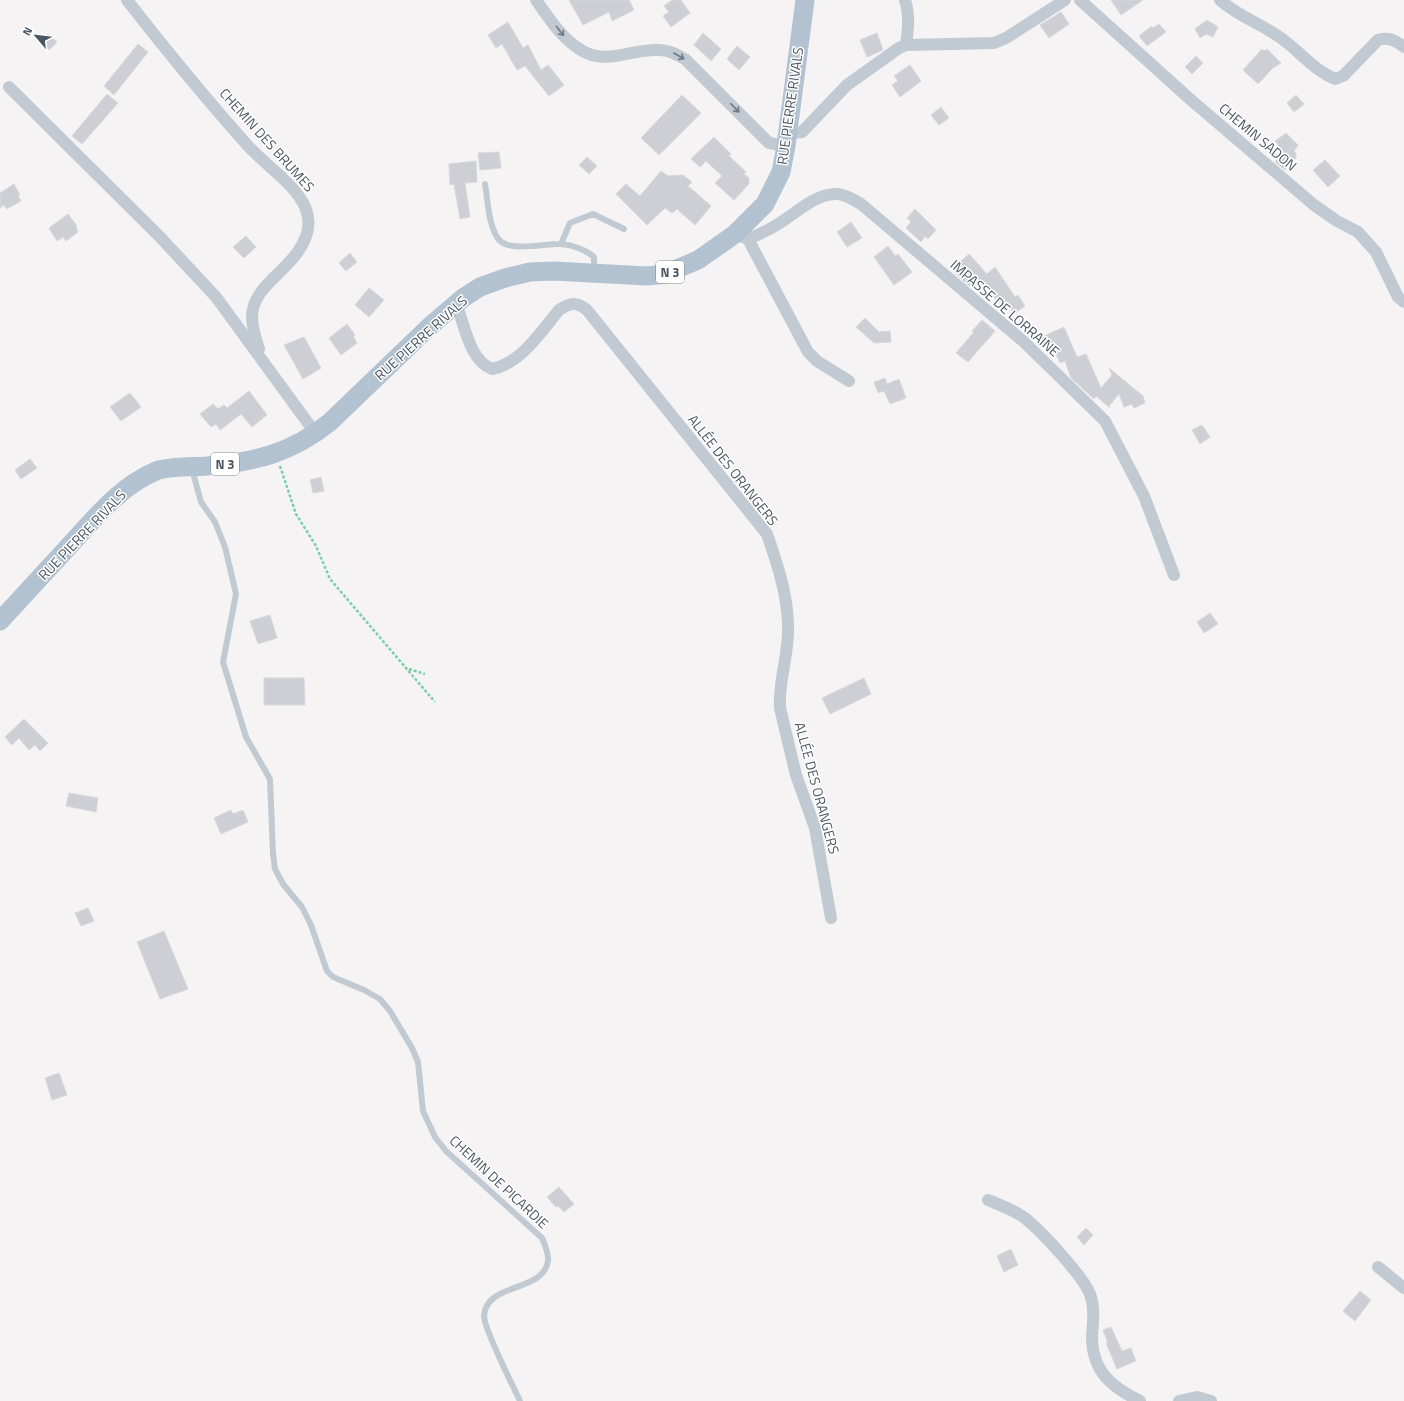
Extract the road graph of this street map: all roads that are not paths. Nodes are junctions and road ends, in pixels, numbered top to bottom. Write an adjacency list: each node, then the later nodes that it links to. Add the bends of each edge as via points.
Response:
1 (127, 0): 19 (street, CHEMIN DES BRUMES, via 250,148 294,191 307,210 307,232 298,253 266,284 254,304 252,325)
2 (536, 0): 11 (street, one-way to 11, via 567,40 582,51 595,56 658,50 673,52 685,59 769,143)
3 (804, 0): 11 (main road, RUE PIERRE RIVALS / N 3)
4 (905, 0): 8 (street, via 909,23)
5 (1065, 0): 8 (street, via 994,43)
6 (1080, 0): 17 (street, CHEMIN SADON, via 1191,100 1314,204 1358,232 1376,252 1398,297)
7 (1220, 0): 9 (street, via 1232,11 1278,36 1310,63 1335,79 1343,76 1378,40 1394,39)
8 (906, 46): 11 (street, via 899,48 847,84 802,132)
9 (1404, 47)
10 (9, 87): 19 (street, CHEMIN DES BRUMES, via 165,242 216,297)
11 (787, 140): 14 (main road, RUE PIERRE RIVALS / N 3, via 780,172 765,204)
12 (485, 184): 15 (lane, via 493,229 503,244)
13 (624, 229): 15 (lane, via 593,214 570,223)
14 (741, 237): 16 (main road, RUE PIERRE RIVALS / N 3, via 665,274 646,276); 20 (street, via 808,352 817,361); 23 (street, IMPASSE DE LORRAINE, via 779,224 815,200 831,195 848,197 861,204 1023,341 1105,421 1144,496)
15 (561, 244): 16 (lane, via 587,251 594,257)
16 (594, 272): 18 (main road, RUE PIERRE RIVALS / N 3, via 554,271 517,275 480,287)
17 (1404, 302)
18 (456, 304): 21 (main road, RUE PIERRE RIVALS / N 3); 25 (street, ALLÉE DES ORANGERS, via 479,362 492,369 504,366 521,354 559,310 566,305 580,304 767,534 781,575 788,623 787,650 779,697 780,708 796,776 815,828)
19 (261, 356): 21 (street, CHEMIN DES BRUMES)
20 (849, 380)
21 (316, 434): 22 (main road, RUE PIERRE RIVALS / N 3, via 276,455 250,461)
22 (191, 467): 24 (main road, RUE PIERRE RIVALS / N 3, via 158,471 134,483 107,505); 29 (lane, CHEMIN DE PICARDIE, via 201,502 215,522 225,547 236,594 223,662 246,737 270,779 272,854 275,870 302,907 327,971 333,977 380,999 409,1042 418,1062 423,1111 435,1137 446,1151 542,1238 546,1249 548,1261 542,1274 491,1300 485,1310 486,1325)
23 (1174, 575)
24 (0, 621)
25 (831, 918)
26 (988, 1200): 30 (street, via 1012,1210 1031,1223 1079,1274 1090,1294 1093,1306 1092,1338 1103,1376)
27 (1378, 1267): 28 (street)
28 (1404, 1288)
29 (520, 1401)
30 (1140, 1401)
31 (1179, 1401): 32 (street, via 1197,1397)
32 (1211, 1401)

